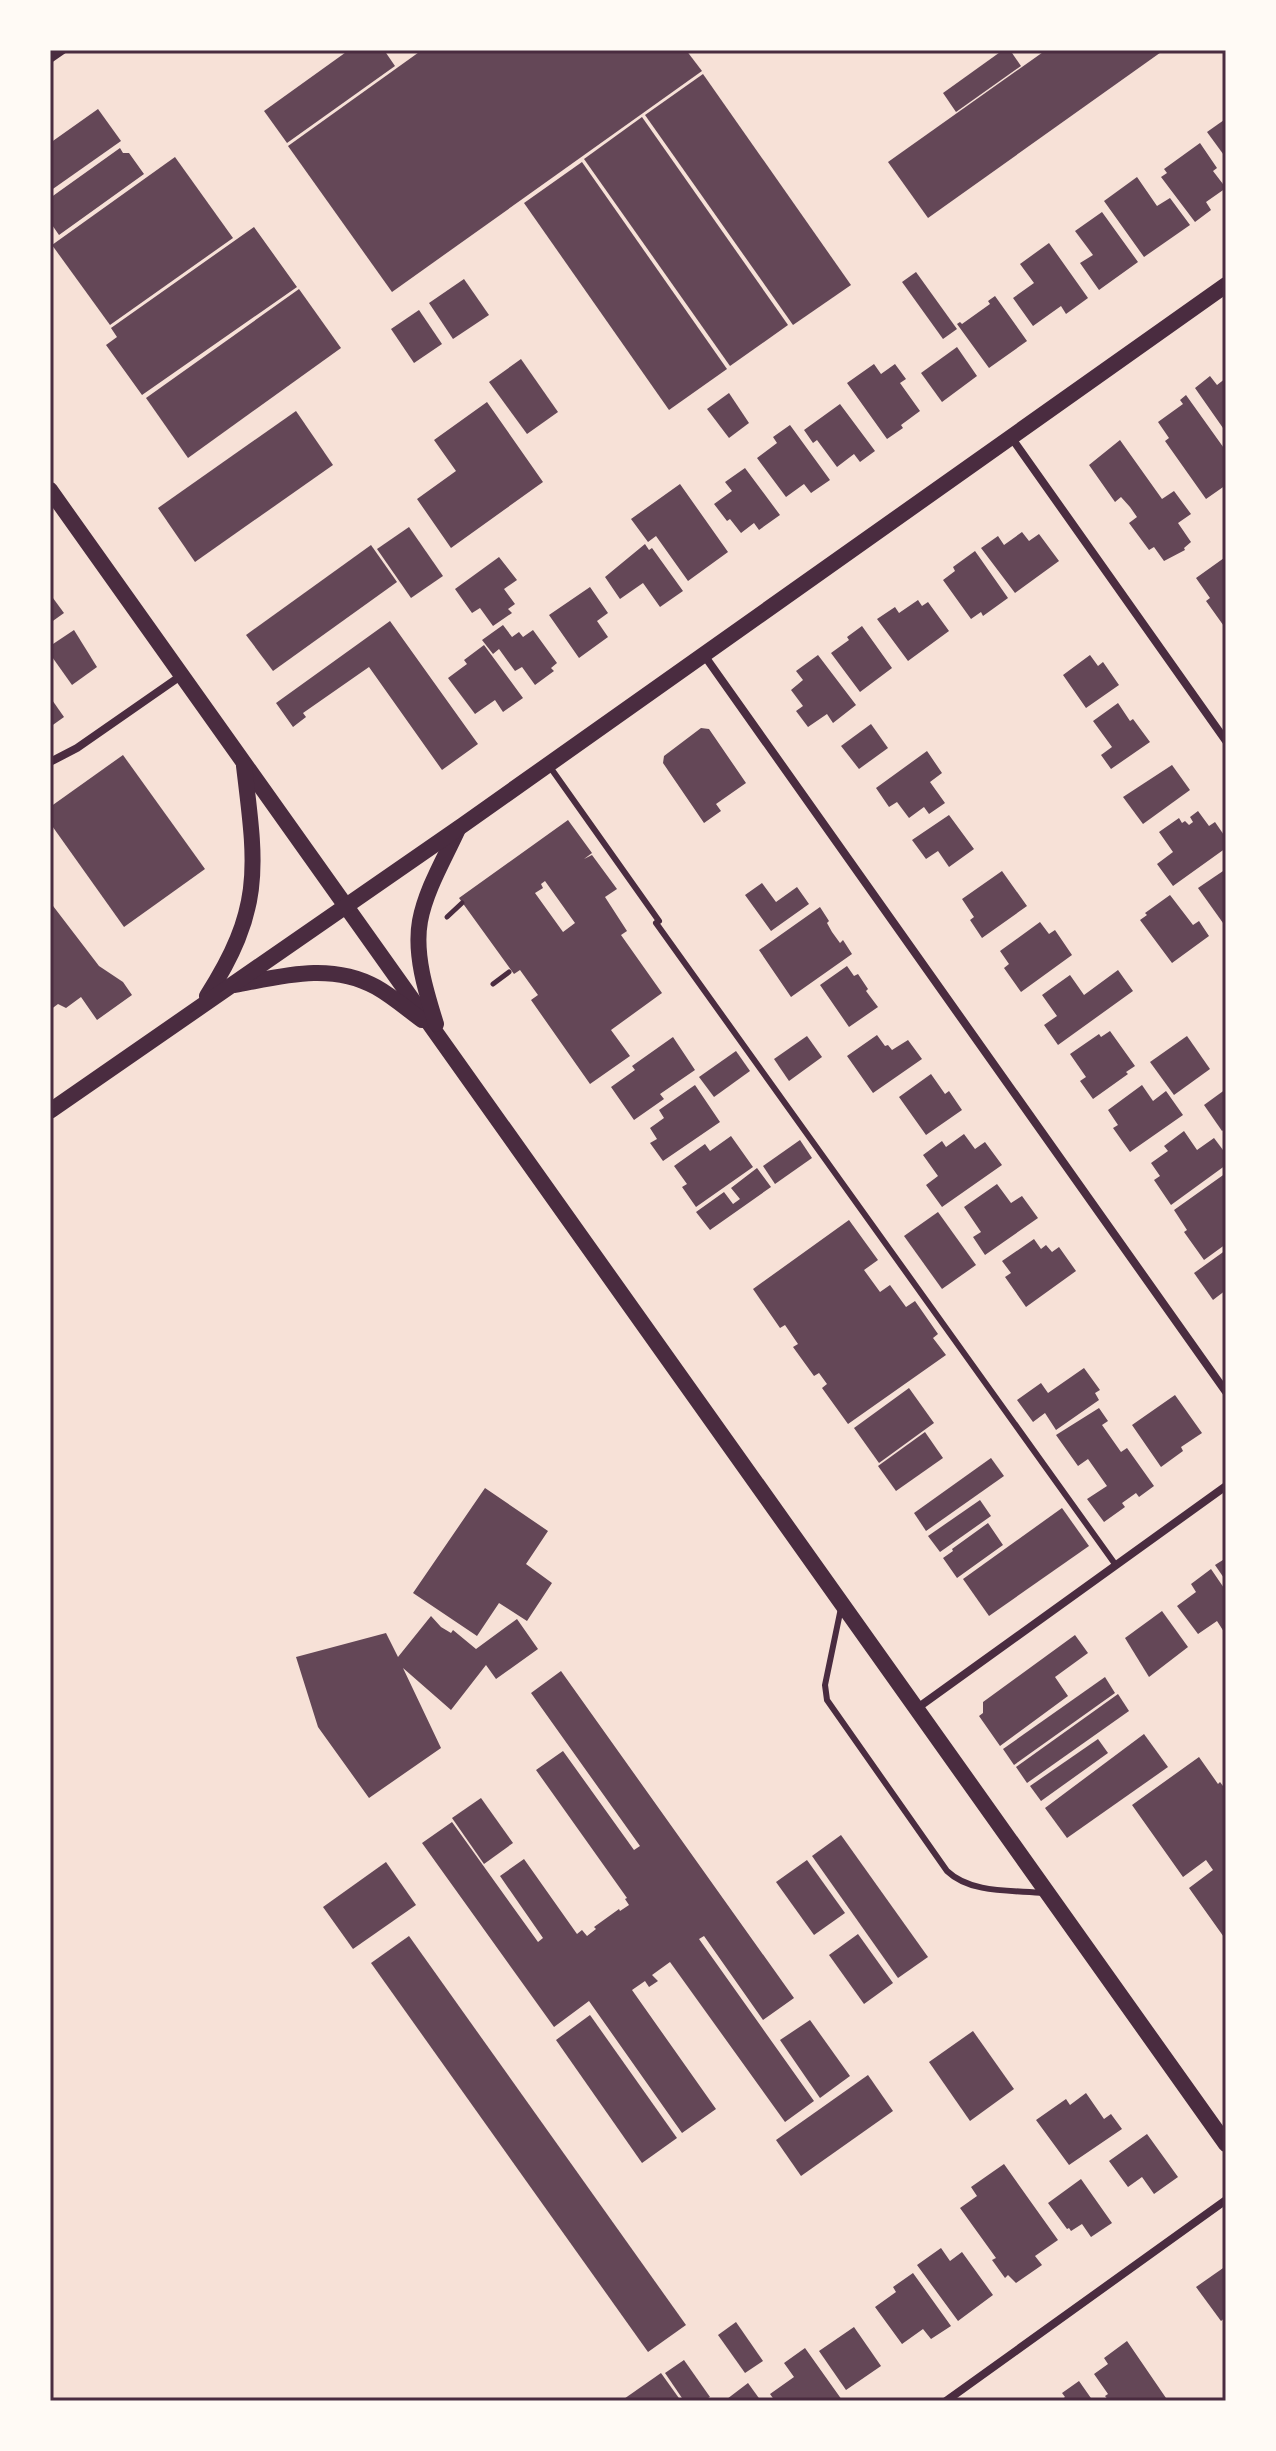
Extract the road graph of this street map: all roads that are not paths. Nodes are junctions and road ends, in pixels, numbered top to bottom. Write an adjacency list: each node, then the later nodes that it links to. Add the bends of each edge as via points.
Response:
1 (63, 50): 2 (street)
2 (50, 59)
3 (1226, 285): 4 (main road)
4 (1011, 437): 6 (main road); 8 (street)
5 (50, 490): 7 (main road)
6 (703, 654): 11 (main road); 18 (street)
7 (182, 675): 9 (main road); 10 (street)
8 (1226, 741)
9 (243, 761): 13 (main road); 15 (main road, via 254,845 251,896 232,956)
10 (50, 762)
11 (548, 764): 12 (main road); 20 (lane)
12 (458, 827): 13 (main road); 16 (main road, via 419,929)
13 (346, 905): 14 (main road); 16 (main road)
14 (229, 986): 15 (main road); 16 (main road, via 298,974 350,976 379,988)
15 (202, 1004): 17 (main road)
16 (437, 1035): 21 (main road)
17 (50, 1111)
18 (1226, 1392)
19 (1226, 1486): 20 (street)
20 (1115, 1564): 22 (street)
21 (841, 1604): 22 (main road); 23 (lane, via 825,1685 827,1700 947,1871 972,1885)
22 (916, 1709): 23 (main road)
23 (1048, 1894): 24 (main road)
24 (1226, 2144)
25 (1226, 2200): 26 (street)
26 (946, 2401)

